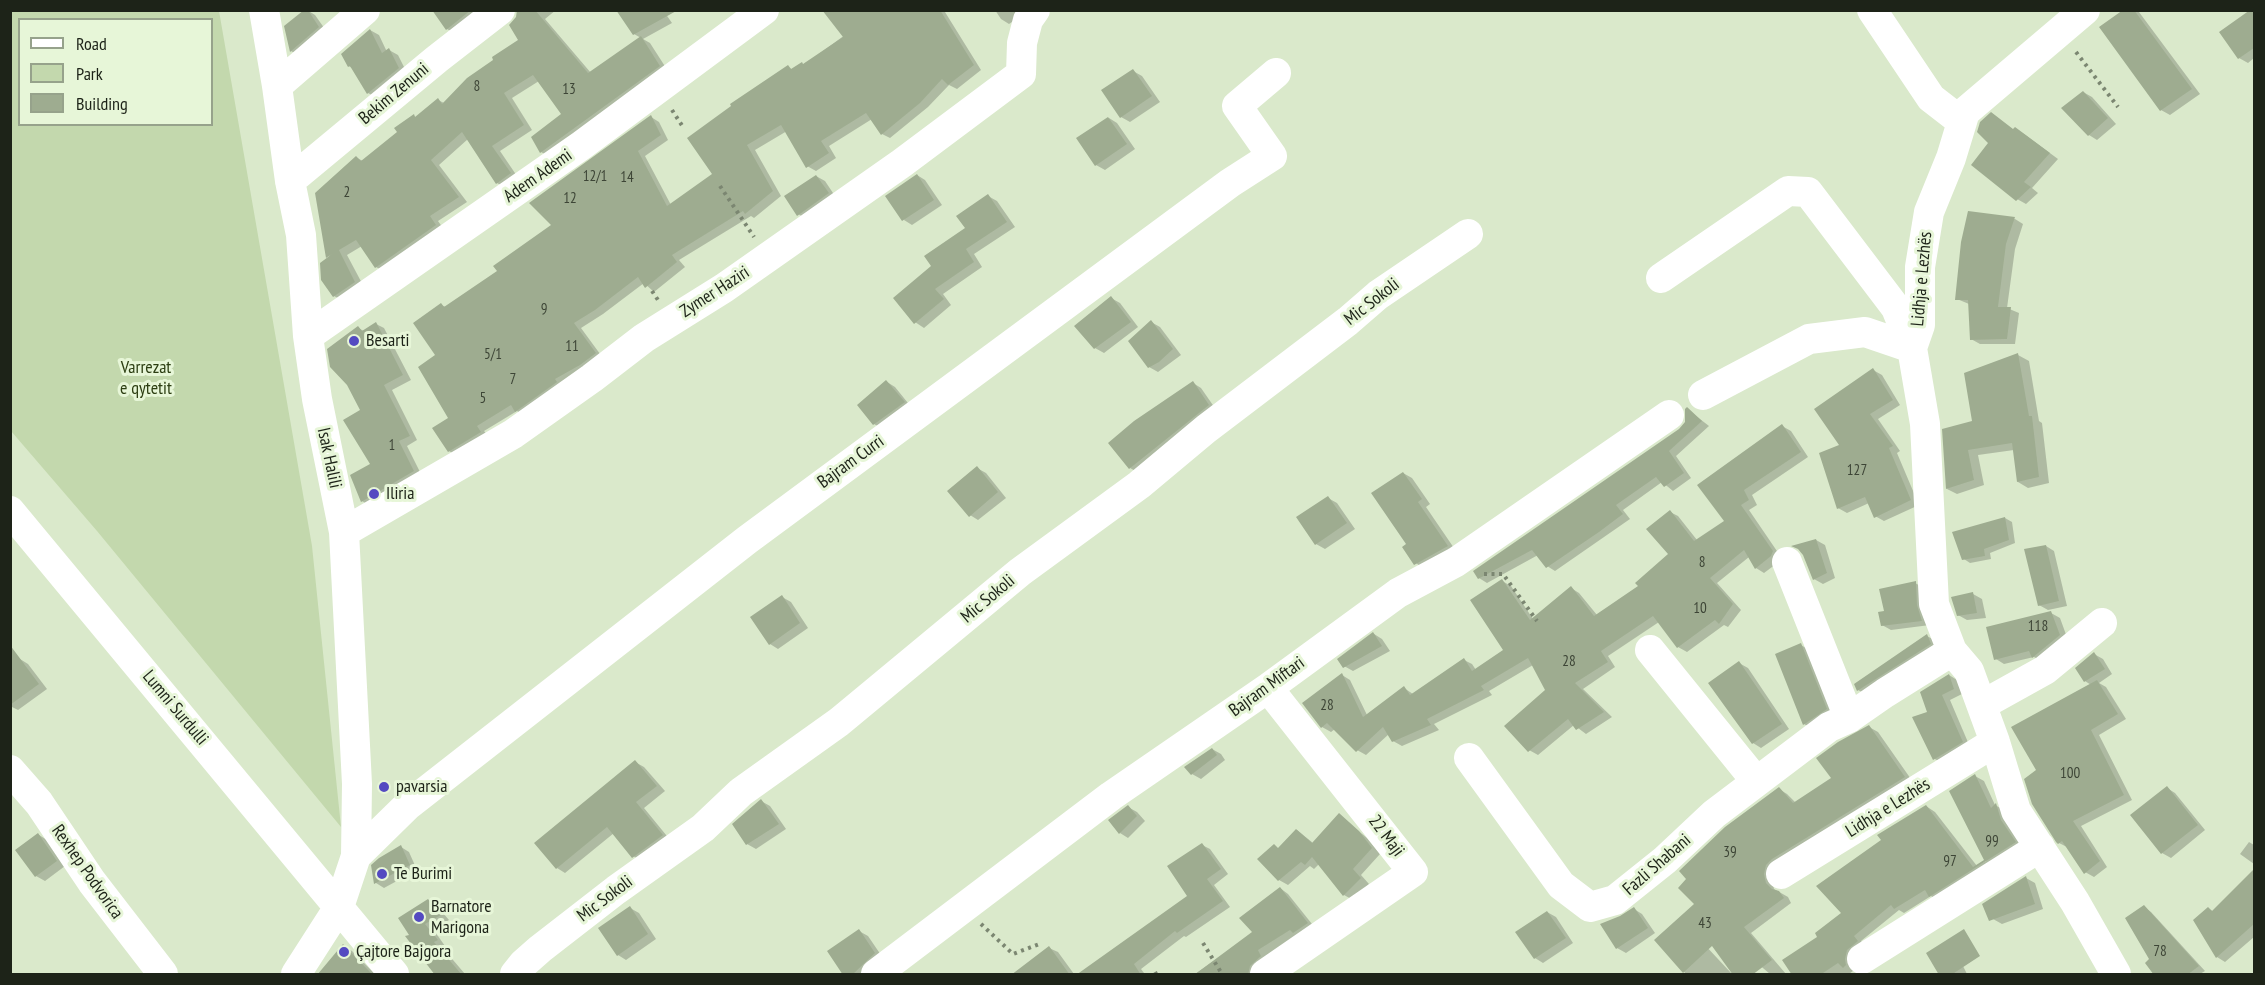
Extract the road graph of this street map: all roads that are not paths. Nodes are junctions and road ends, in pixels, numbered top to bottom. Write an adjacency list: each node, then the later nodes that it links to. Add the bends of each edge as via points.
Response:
1 (264, 10): 9 (street, Isak Halili)
2 (365, 10): 9 (street)
3 (500, 10): 11 (street, Bekim Zenuni)
4 (764, 10): 14 (street, Adem Ademi, via 572,152)
5 (1035, 10): 19 (street, Zymer Haziri, via 1022,43 1021,74 902,163 644,338 513,434)
6 (1872, 10): 10 (street, via 1931,98)
7 (2085, 10): 10 (street, Lidhja e Lezhës, via 1965,112)
8 (1276, 73): 32 (street, Bajram Curri, via 1237,106 1272,156 790,507 415,799)
9 (277, 86): 11 (street, Isak Halili)
10 (1962, 122): 15 (street, Lidhja e Lezhës, via 1929,212 1920,267 1920,325)
11 (290, 181): 14 (street, Isak Halili, via 302,235)
12 (1468, 234): 39 (street, Mic Sokoli, via 1378,295 1139,485 1020,572 839,722 741,792 703,828 540,949)
13 (1661, 278): 15 (street, via 1788,191 1808,192 1896,308)
14 (308, 336): 19 (street, Isak Halili, via 320,418)
15 (1912, 348): 16 (street, via 1865,332 1809,339); 23 (street, Lidhja e Lezhës, via 1925,424 1934,603)
16 (1703, 394)
17 (1669, 415): 24 (street, Bajram Miftari, via 1456,562 1398,593)
18 (10, 511): 34 (street, Lumni Surdulli)
19 (344, 532): 32 (street, Isak Halili, via 356,754)
20 (1787, 562): 26 (street)
21 (2102, 623): 25 (street, via 2045,669)
22 (1650, 650): 30 (street)
23 (1952, 651): 25 (street, Lidhja e Lezhës, via 1969,671); 26 (street, Fazli Shabani)
24 (1268, 688): 40 (street, Bajram Miftari, via 1111,796); 41 (street, 22 Maji, via 1413,872)
25 (1982, 705): 27 (street, Lidhja e Lezhës)
26 (1850, 718): 30 (street, Fazli Shabani, via 1829,727)
27 (1995, 742): 31 (street, Lidhja e Lezhës, via 2016,811); 33 (street, Lidhja e Lezhës)
28 (1468, 758): 30 (street, Fazli Shabani, via 1561,885 1590,907 1615,900)
29 (10, 770): 36 (street, Rexhep Podvorica, via 39,803 92,882)
30 (1756, 781)
31 (2040, 847): 35 (street); 42 (street, Lidhja e Lezhës)
32 (356, 856): 34 (street, Isak Halili)
33 (1781, 874)
34 (339, 907): 37 (street, Isak Halili); 38 (street, Lumni Surdulli)
35 (1862, 959)
36 (163, 975)
37 (296, 975)
38 (394, 975)
39 (515, 975)
40 (876, 975)
41 (1265, 975)
42 (2116, 975)

